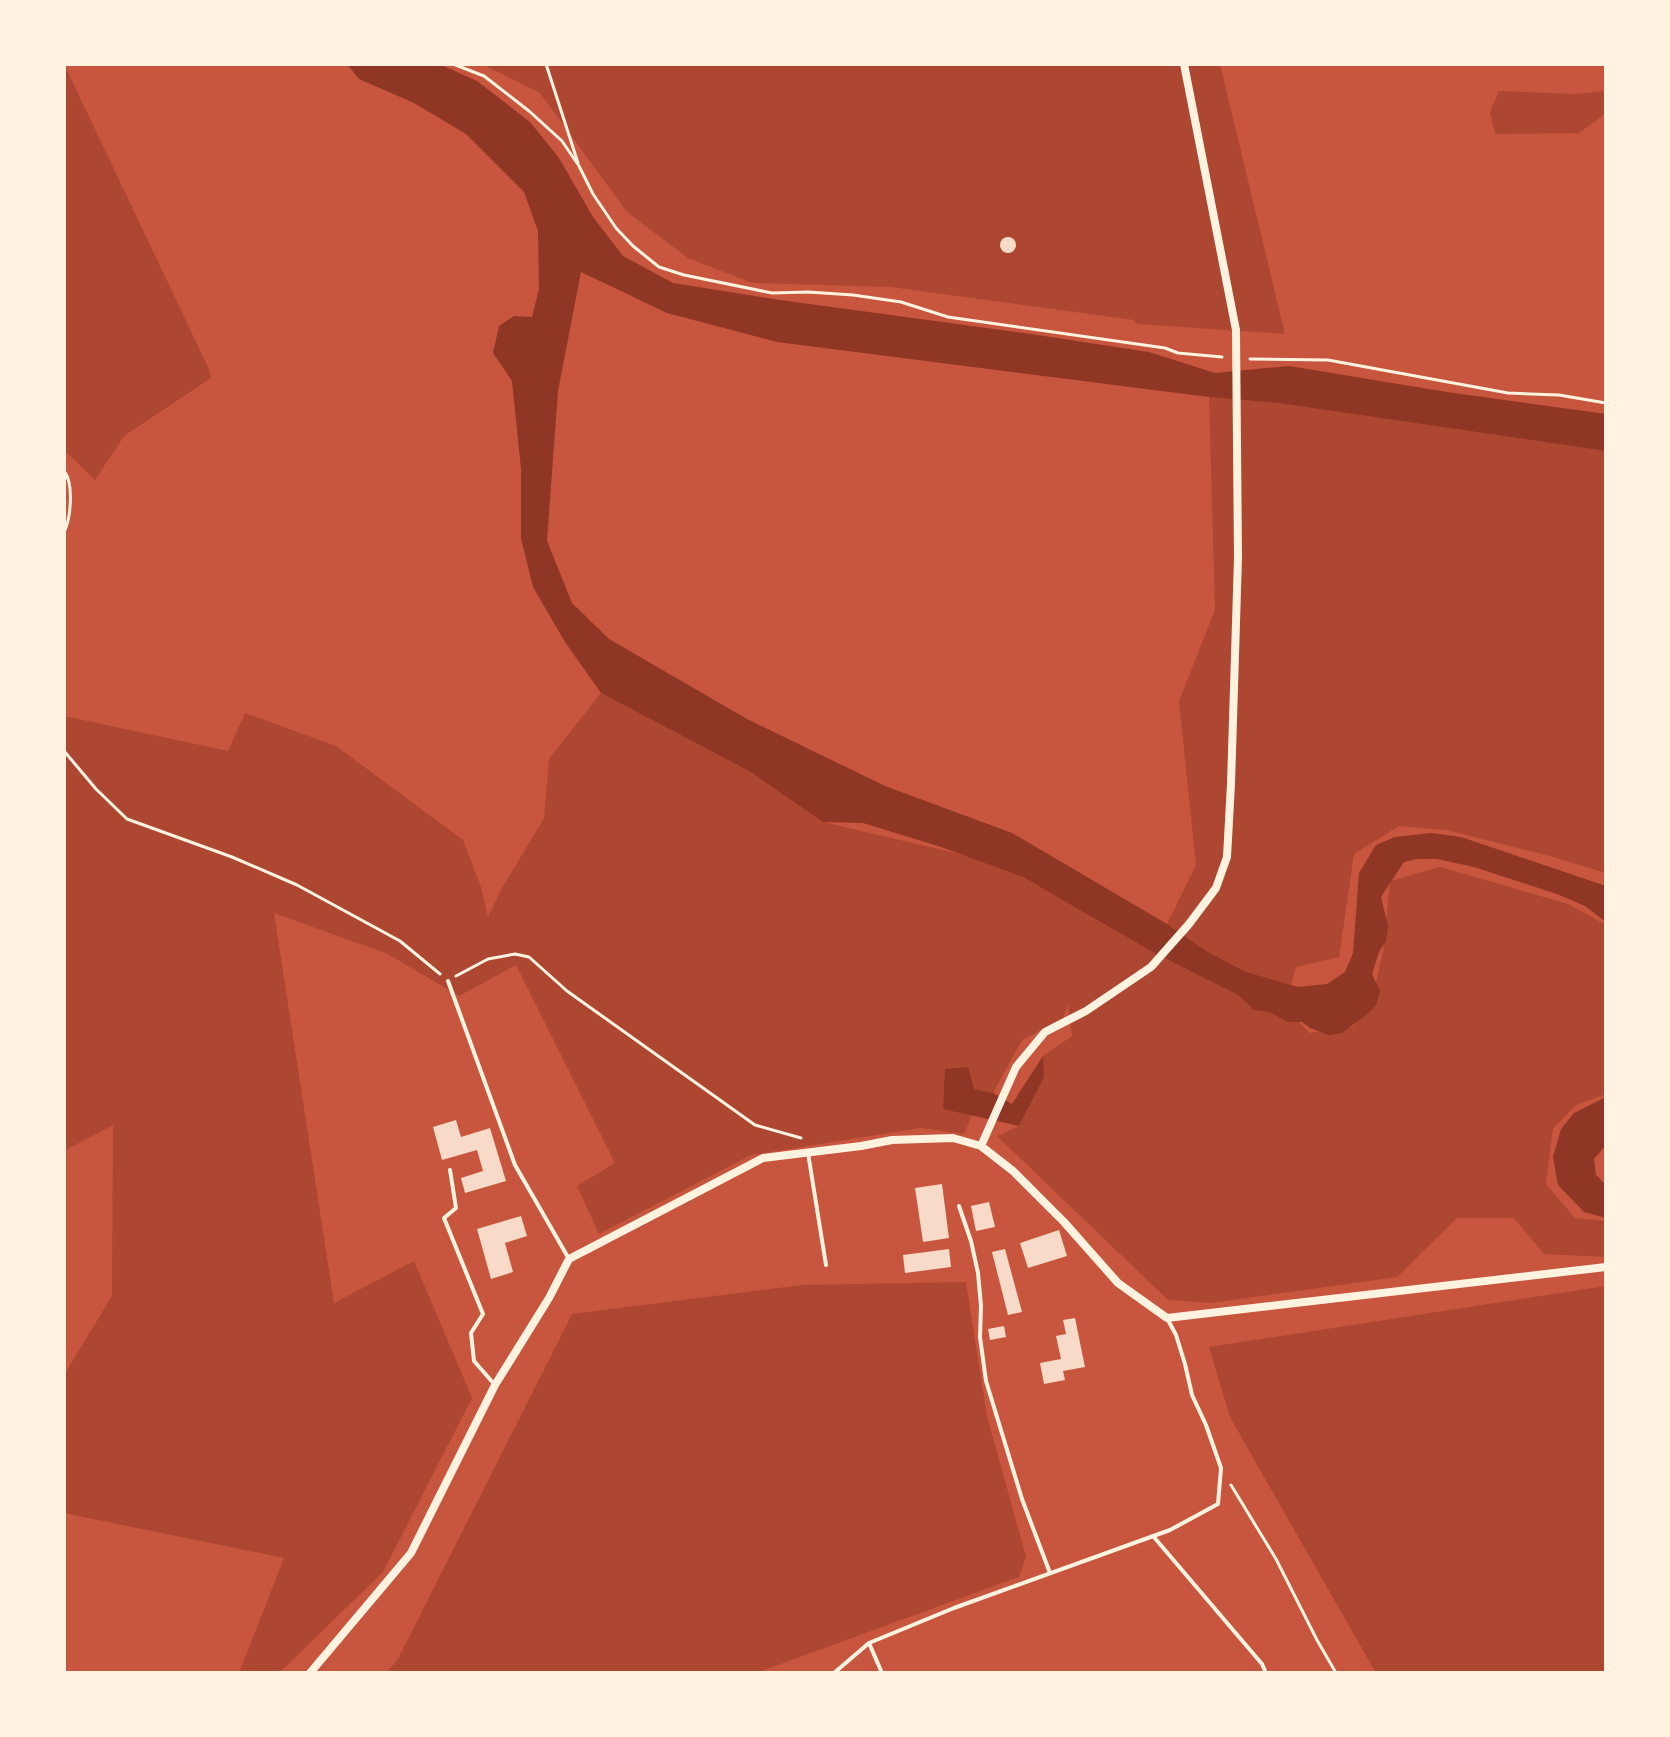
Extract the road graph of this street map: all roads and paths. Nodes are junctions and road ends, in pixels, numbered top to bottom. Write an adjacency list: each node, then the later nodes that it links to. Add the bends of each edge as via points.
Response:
1 (453, 64): 4 (path, via 484,76 529,111 562,141)
2 (546, 64): 4 (path)
3 (1184, 64): 5 (street, via 1236,330)
4 (579, 166): 5 (path, via 593,194 633,246 659,267 684,275 772,293 901,302 948,317)
5 (1236, 360): 6 (path, via 1328,360 1508,393); 12 (street, via 1238,558 1227,857 1216,888 1151,967 1045,1032 1016,1067)
6 (1606, 403)
7 (64, 471): 8 (path, via 70,478)
8 (64, 532)
9 (64, 751): 10 (path, via 127,819 297,885 400,941)
10 (448, 981): 11 (path, via 488,959 529,957 567,991 755,1125); 16 (lane, via 515,1165)
11 (806, 1140)
12 (981, 1146): 13 (street, via 953,1138); 19 (street, via 1013,1171 1118,1283)
13 (808, 1153): 16 (street, via 763,1158); 17 (lane)
14 (450, 1170): 20 (lane, via 456,1208 444,1218 483,1314 471,1333 474,1361)
15 (959, 1206): 23 (lane, via 978,1273 986,1381)
16 (569, 1259): 20 (street)
17 (826, 1265)
18 (1606, 1267): 19 (street)
19 (1167, 1318): 21 (lane)
20 (495, 1385): 25 (street, via 411,1553)
21 (1221, 1468): 22 (lane, via 1218,1504); 29 (path)
22 (1153, 1536): 23 (lane); 28 (lane)
23 (1050, 1573): 24 (lane)
24 (869, 1643): 26 (lane); 27 (lane)
25 (310, 1673)
26 (834, 1673)
27 (882, 1673)
28 (1266, 1673)
29 (1336, 1673)

